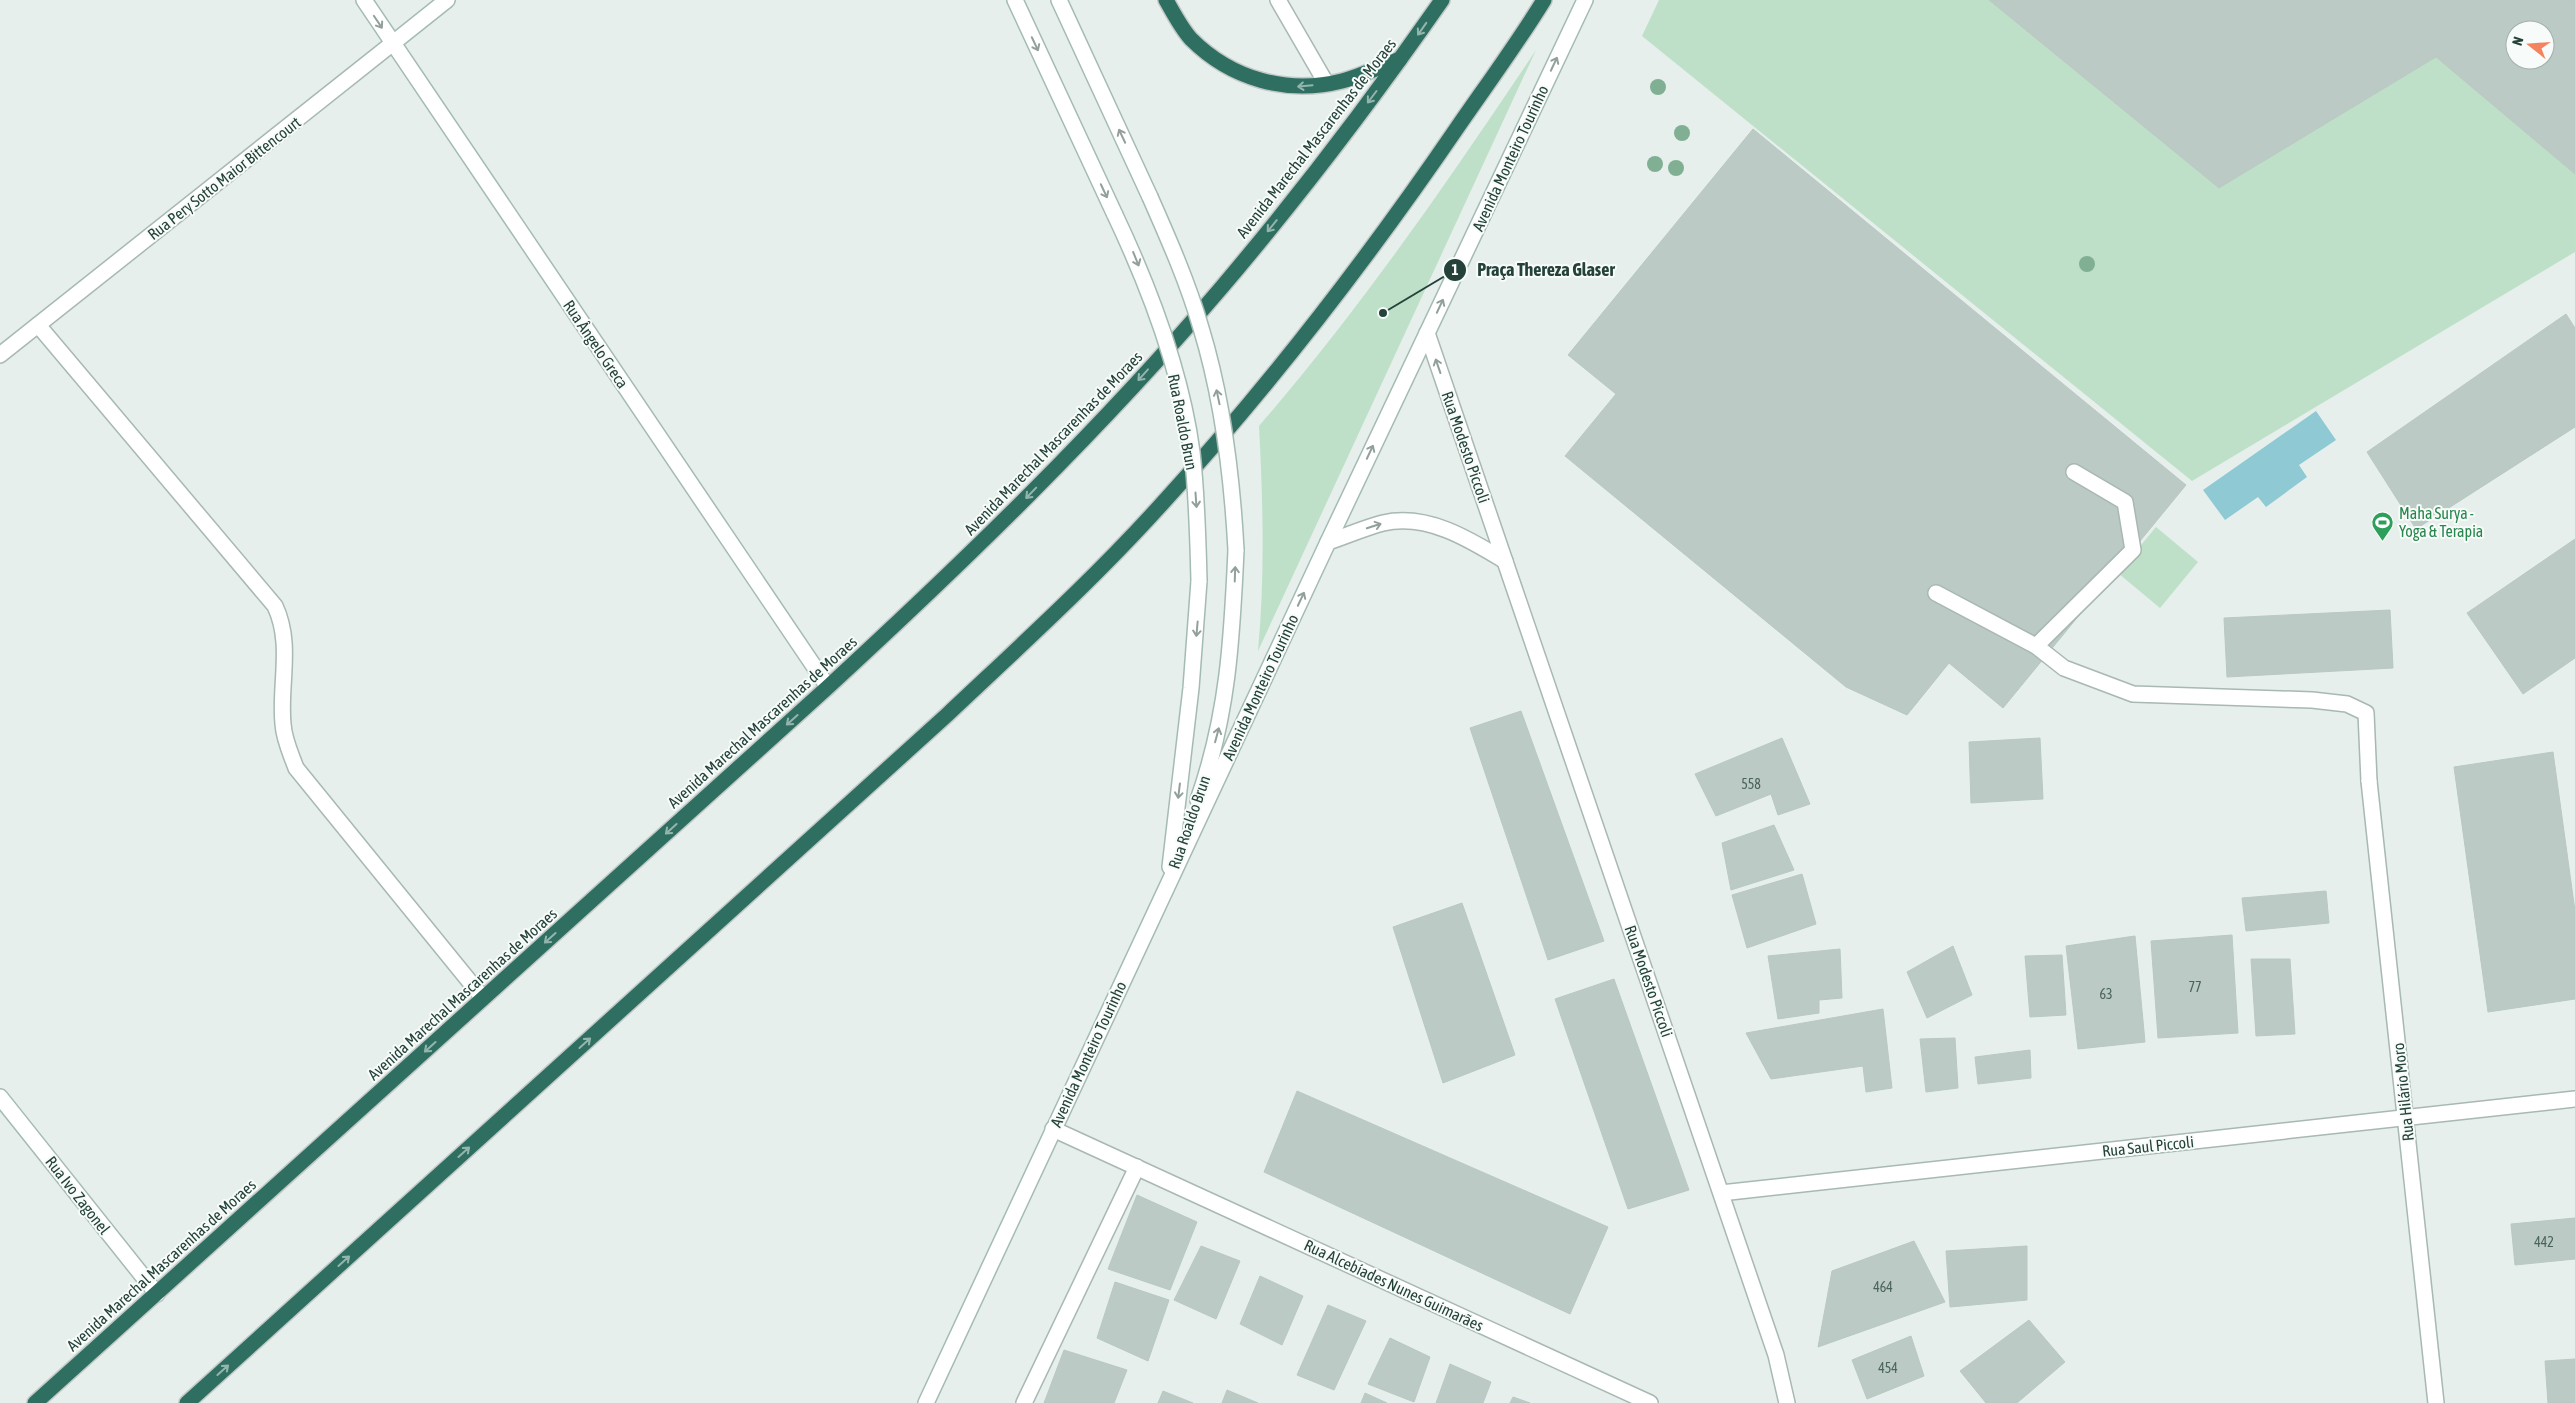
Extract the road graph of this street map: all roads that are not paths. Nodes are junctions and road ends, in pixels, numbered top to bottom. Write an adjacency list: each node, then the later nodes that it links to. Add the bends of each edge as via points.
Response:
1 (364, 0): 10 (street, Rua Ângelo Greca, one-way to 10)
2 (447, 0): 10 (street, Rua Pery Sotto Maior Bittencourt)
3 (1014, 0): 22 (street, Rua Roaldo Brun, one-way to 22, bridge, via 1148,289 1184,410 1195,483 1199,581 1191,688)
4 (1058, 0): 22 (street, Rua Roaldo Brun, one-way to 4, bridge, via 1206,774 1228,677 1236,550 1227,447 1211,365 1188,291 1150,196)
5 (1166, 0): 12 (highway, one-way to 5, via 1299,88 1257,80 1217,62 1190,37)
6 (1278, 0): 12 (street)
7 (1442, 0): 11 (highway, Avenida Marechal Mascarenhas de Moraes, one-way to 11)
8 (1544, 0): 32 (highway, one-way to 8, via 948,714 1057,612 1158,508 1281,366 1360,265)
9 (1585, 0): 14 (street, Avenida Monteiro Tourinho, one-way to 9)
10 (393, 43): 13 (street, Rua Pery Sotto Maior Bittencourt); 21 (street, Rua Ângelo Greca)
11 (1401, 58): 12 (highway); 21 (highway, Avenida Marechal Mascarenhas de Moraes, one-way to 21, via 1294,199 1221,288 1126,394 1018,507)
12 (1326, 84)
13 (38, 325): 15 (street, Rua Pery Sotto Maior Bittencourt); 23 (street, via 274,606 282,621 284,640 283,724 296,768)
14 (1427, 333): 17 (street, Avenida Monteiro Tourinho, one-way to 14); 18 (street, Rua Modesto Piccoli, one-way to 14)
15 (0, 355)
16 (2074, 472): 20 (street, via 2125,502 2133,550)
17 (1328, 542): 18 (street, one-way to 18, via 1384,523 1418,522 1459,534); 22 (street, Avenida Monteiro Tourinho, one-way to 17)
18 (1505, 561): 29 (street, Rua Modesto Piccoli)
19 (1936, 593): 20 (street)
20 (2036, 646): 26 (street, Rua Hilário Moro, via 2064,668 2133,694 2312,700 2347,704 2366,713 2369,780)
21 (828, 687): 23 (highway, Avenida Marechal Mascarenhas de Moraes, one-way to 23)
22 (1169, 881): 27 (street, Avenida Monteiro Tourinho)
23 (483, 998): 30 (highway, Avenida Marechal Mascarenhas de Moraes, one-way to 30)
24 (0, 1097): 30 (street, Rua Ivo Zagonel)
25 (2575, 1099): 26 (street, Rua Saul Piccoli)
26 (2405, 1117): 29 (street, Rua Saul Piccoli); 37 (street, Rua Hilário Moro)
27 (1053, 1129): 28 (street, Rua Alcebíades Nunes Guimarães); 33 (street, Avenida Monteiro Tourinho)
28 (1137, 1167): 34 (street); 35 (street, Rua Alcebíades Nunes Guimarães)
29 (1721, 1193): 36 (street, Rua Modesto Piccoli, via 1776,1355)
30 (156, 1294): 31 (highway, Avenida Marechal Mascarenhas de Moraes)
31 (35, 1403)
32 (187, 1403)
33 (926, 1403)
34 (1024, 1403)
35 (1650, 1403)
36 (1787, 1403)
37 (2436, 1403)

